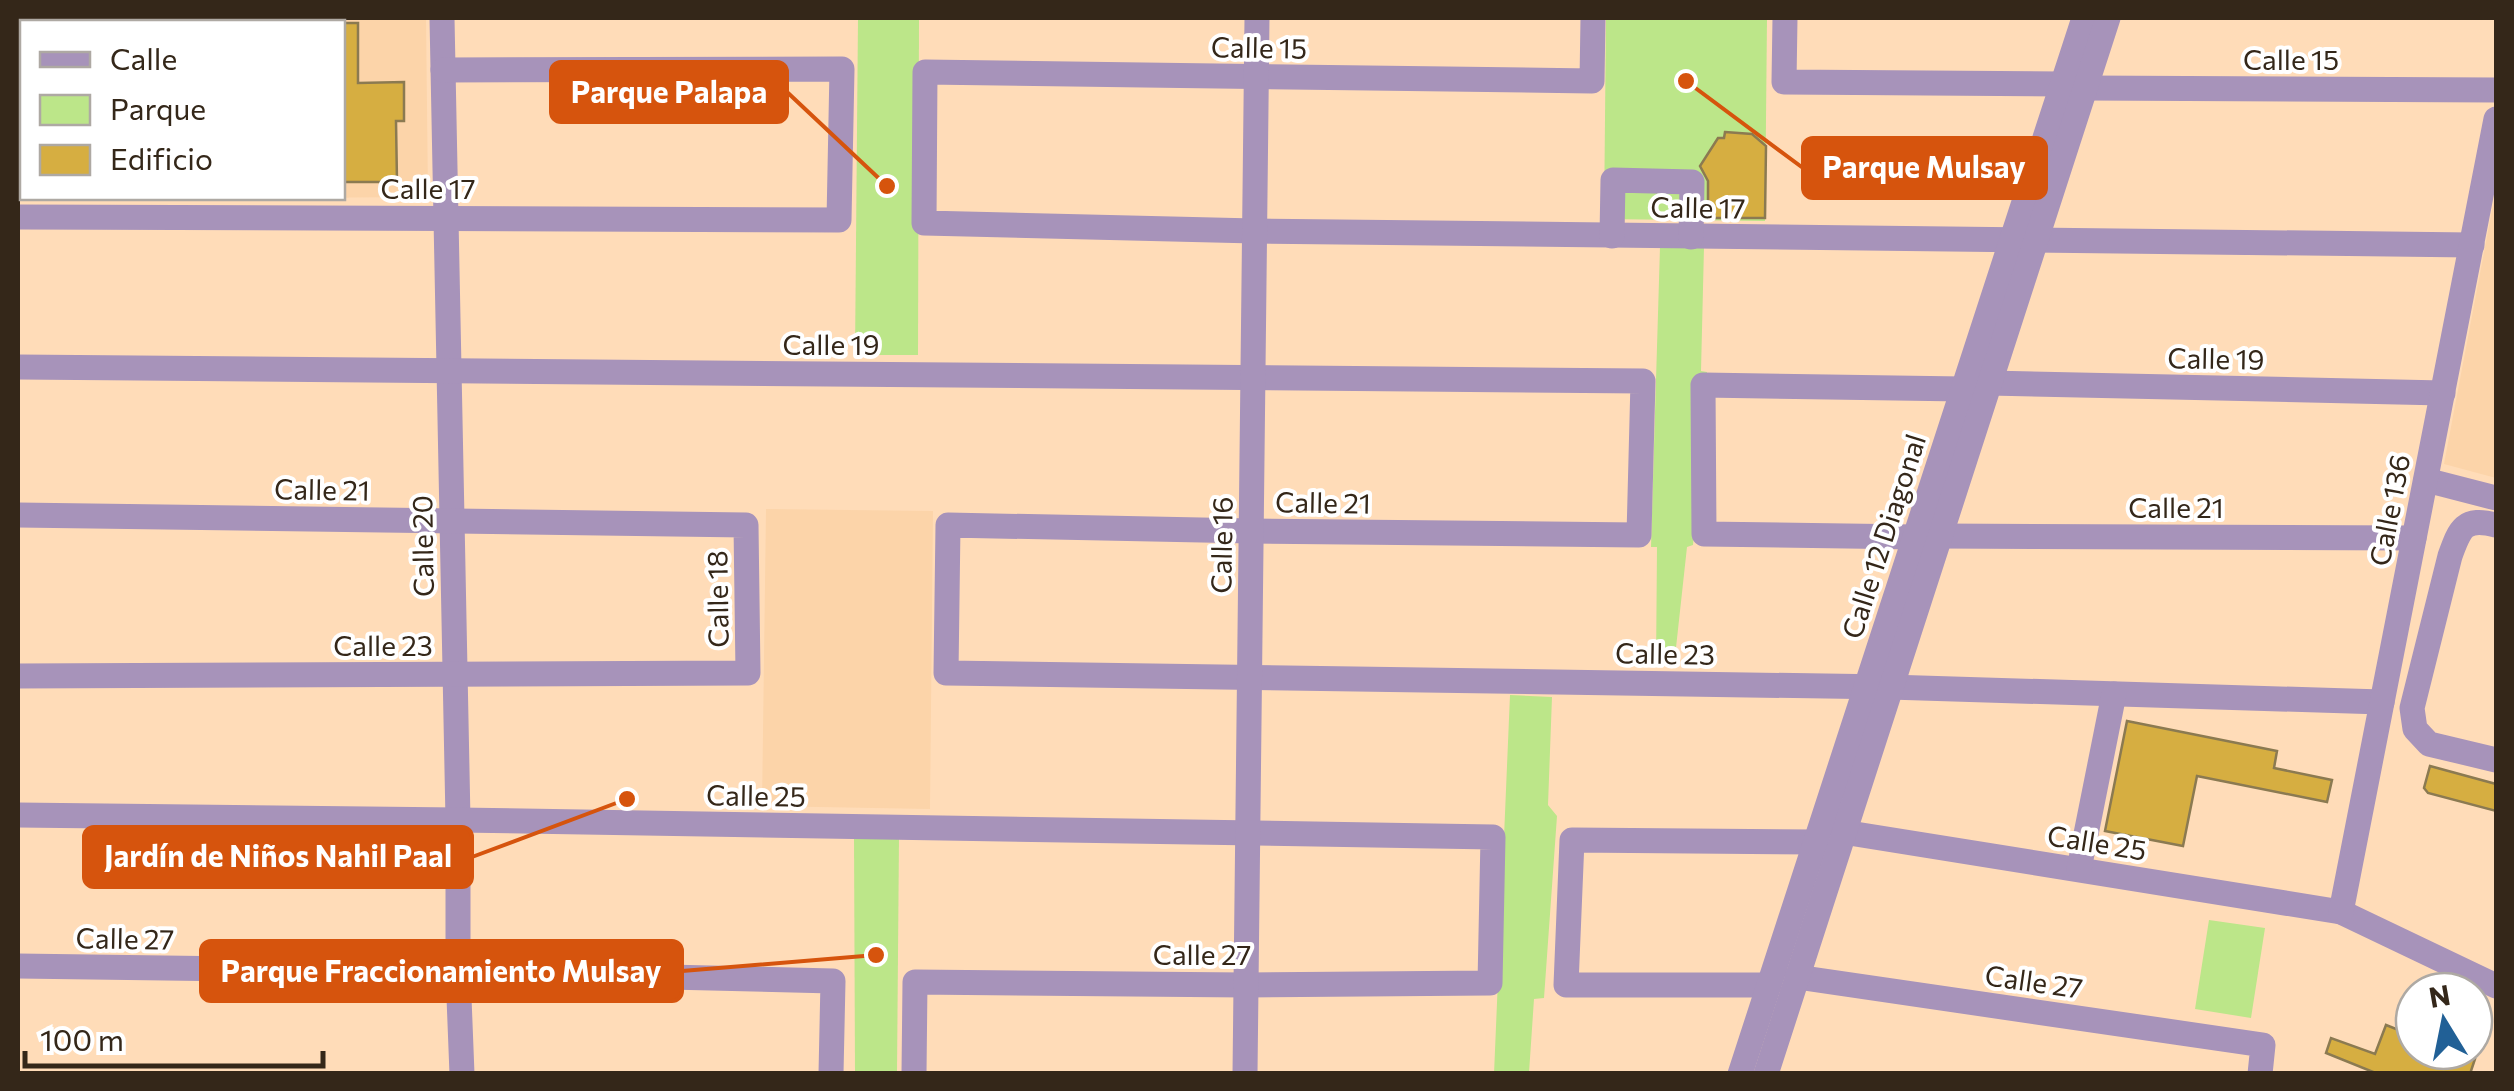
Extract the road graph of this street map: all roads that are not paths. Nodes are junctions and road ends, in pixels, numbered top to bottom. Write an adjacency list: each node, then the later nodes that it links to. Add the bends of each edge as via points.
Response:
1 (442, 18): 7 (street, Calle 20)
2 (1257, 18): 8 (street, Calle 16)
3 (1592, 18): 8 (street, Calle 15, via 1592,81)
4 (1785, 18): 9 (street, Calle 15, via 1784,82)
5 (2084, 18): 9 (street, Calle 12 Diagonal)
6 (2108, 18): 9 (street, Calle 12 Diagonal)
7 (443, 70): 13 (street, Calle 20); 13 (street, Calle 17, via 842,70 839,220)
8 (1257, 76): 14 (street, Calle 15, via 925,72); 15 (street, Calle 16)
9 (2073, 86): 10 (street, Calle 15); 18 (street, Calle 12 Diagonal)
10 (2496, 90)
11 (2496, 119): 19 (street, Calle 136)
12 (18, 217): 13 (street, Calle 17)
13 (446, 218): 21 (street, Calle 20)
14 (924, 222): 15 (street, Calle 17)
15 (1255, 231): 16 (street, Calle 17); 22 (street, Calle 16)
16 (1612, 236): 17 (street, Calle 17); 17 (street, via 1613,180 1692,182)
17 (1691, 236): 18 (street, Calle 17)
18 (2023, 241): 19 (street, Calle 17); 23 (street, Calle 12 Diagonal); 24 (street, Calle 12 Diagonal)
19 (2472, 246): 25 (street, Calle 136)
20 (18, 367): 21 (street, Calle 19)
21 (449, 371): 22 (street, Calle 19); 29 (street, Calle 20)
22 (1253, 378): 32 (street, Calle 16); 33 (street, Calle 19, via 1643,381)
23 (1988, 383): 25 (street, Calle 19); 34 (street, Calle 12 Diagonal)
24 (1963, 389): 34 (street, Calle 12 Diagonal); 34 (street, Calle 21, via 1704,385 1704,534)
25 (2443, 394): 26 (street, Calle 136)
26 (2426, 480): 27 (street); 35 (street, Calle 136)
27 (2496, 498)
28 (18, 515): 29 (street, Calle 21)
29 (452, 520): 30 (street, Calle 21); 38 (street, Calle 20)
30 (746, 524): 39 (street, Calle 18)
31 (2496, 525): 36 (street, via 2464,526)
32 (1252, 532): 33 (street, Calle 21); 37 (street, Calle 21, via 948,525); 41 (street, Calle 16)
33 (1639, 535)
34 (1926, 536): 35 (street, Calle 21); 42 (street, Calle 12 Diagonal)
35 (2414, 540): 36 (street); 44 (street, Calle 136)
36 (2450, 556): 45 (street, via 2412,719 2429,744)
37 (946, 673): 41 (street, Calle 23)
38 (455, 674): 39 (street, Calle 23); 40 (street, Calle 23); 47 (street, Calle 20)
39 (748, 674)
40 (18, 676)
41 (1250, 676): 42 (street, Calle 23); 49 (street, Calle 16)
42 (1878, 687): 43 (street, Calle 23); 48 (street, Calle 12 Diagonal); 50 (street, Calle 12 Diagonal)
43 (2114, 694): 44 (street, Calle 23); 51 (street)
44 (2382, 702): 52 (street, Calle 136)
45 (2496, 760)
46 (18, 815): 47 (street, Calle 25)
47 (458, 820): 49 (street, Calle 25); 54 (street, Calle 20)
48 (1843, 832): 51 (street, Calle 25); 55 (street, Calle 12 Diagonal)
49 (1248, 833): 56 (street, Calle 25, via 1493,837); 57 (street, Calle 16)
50 (1816, 842): 58 (street, Calle 12 Diagonal); 58 (street, via 1572,840 1566,985)
51 (2079, 869): 52 (street, Calle 25)
52 (2341, 912): 59 (street, Calle 25)
53 (18, 966): 54 (street, Calle 27)
54 (458, 972): 60 (street, Calle 20); 61 (street, Calle 27, via 832,981)
55 (1797, 977): 65 (street, Calle 12 Diagonal); 66 (street, Calle 27, via 2264,1046)
56 (1490, 983): 57 (street, Calle 27)
57 (1246, 985): 62 (street, Calle 27, via 915,982); 63 (street, Calle 16)
58 (1769, 985): 64 (street, Calle 12 Diagonal)
59 (2496, 986)
60 (462, 1074)
61 (831, 1074)
62 (914, 1074)
63 (1245, 1074)
64 (1740, 1074)
65 (1766, 1074)
66 (2260, 1074)

